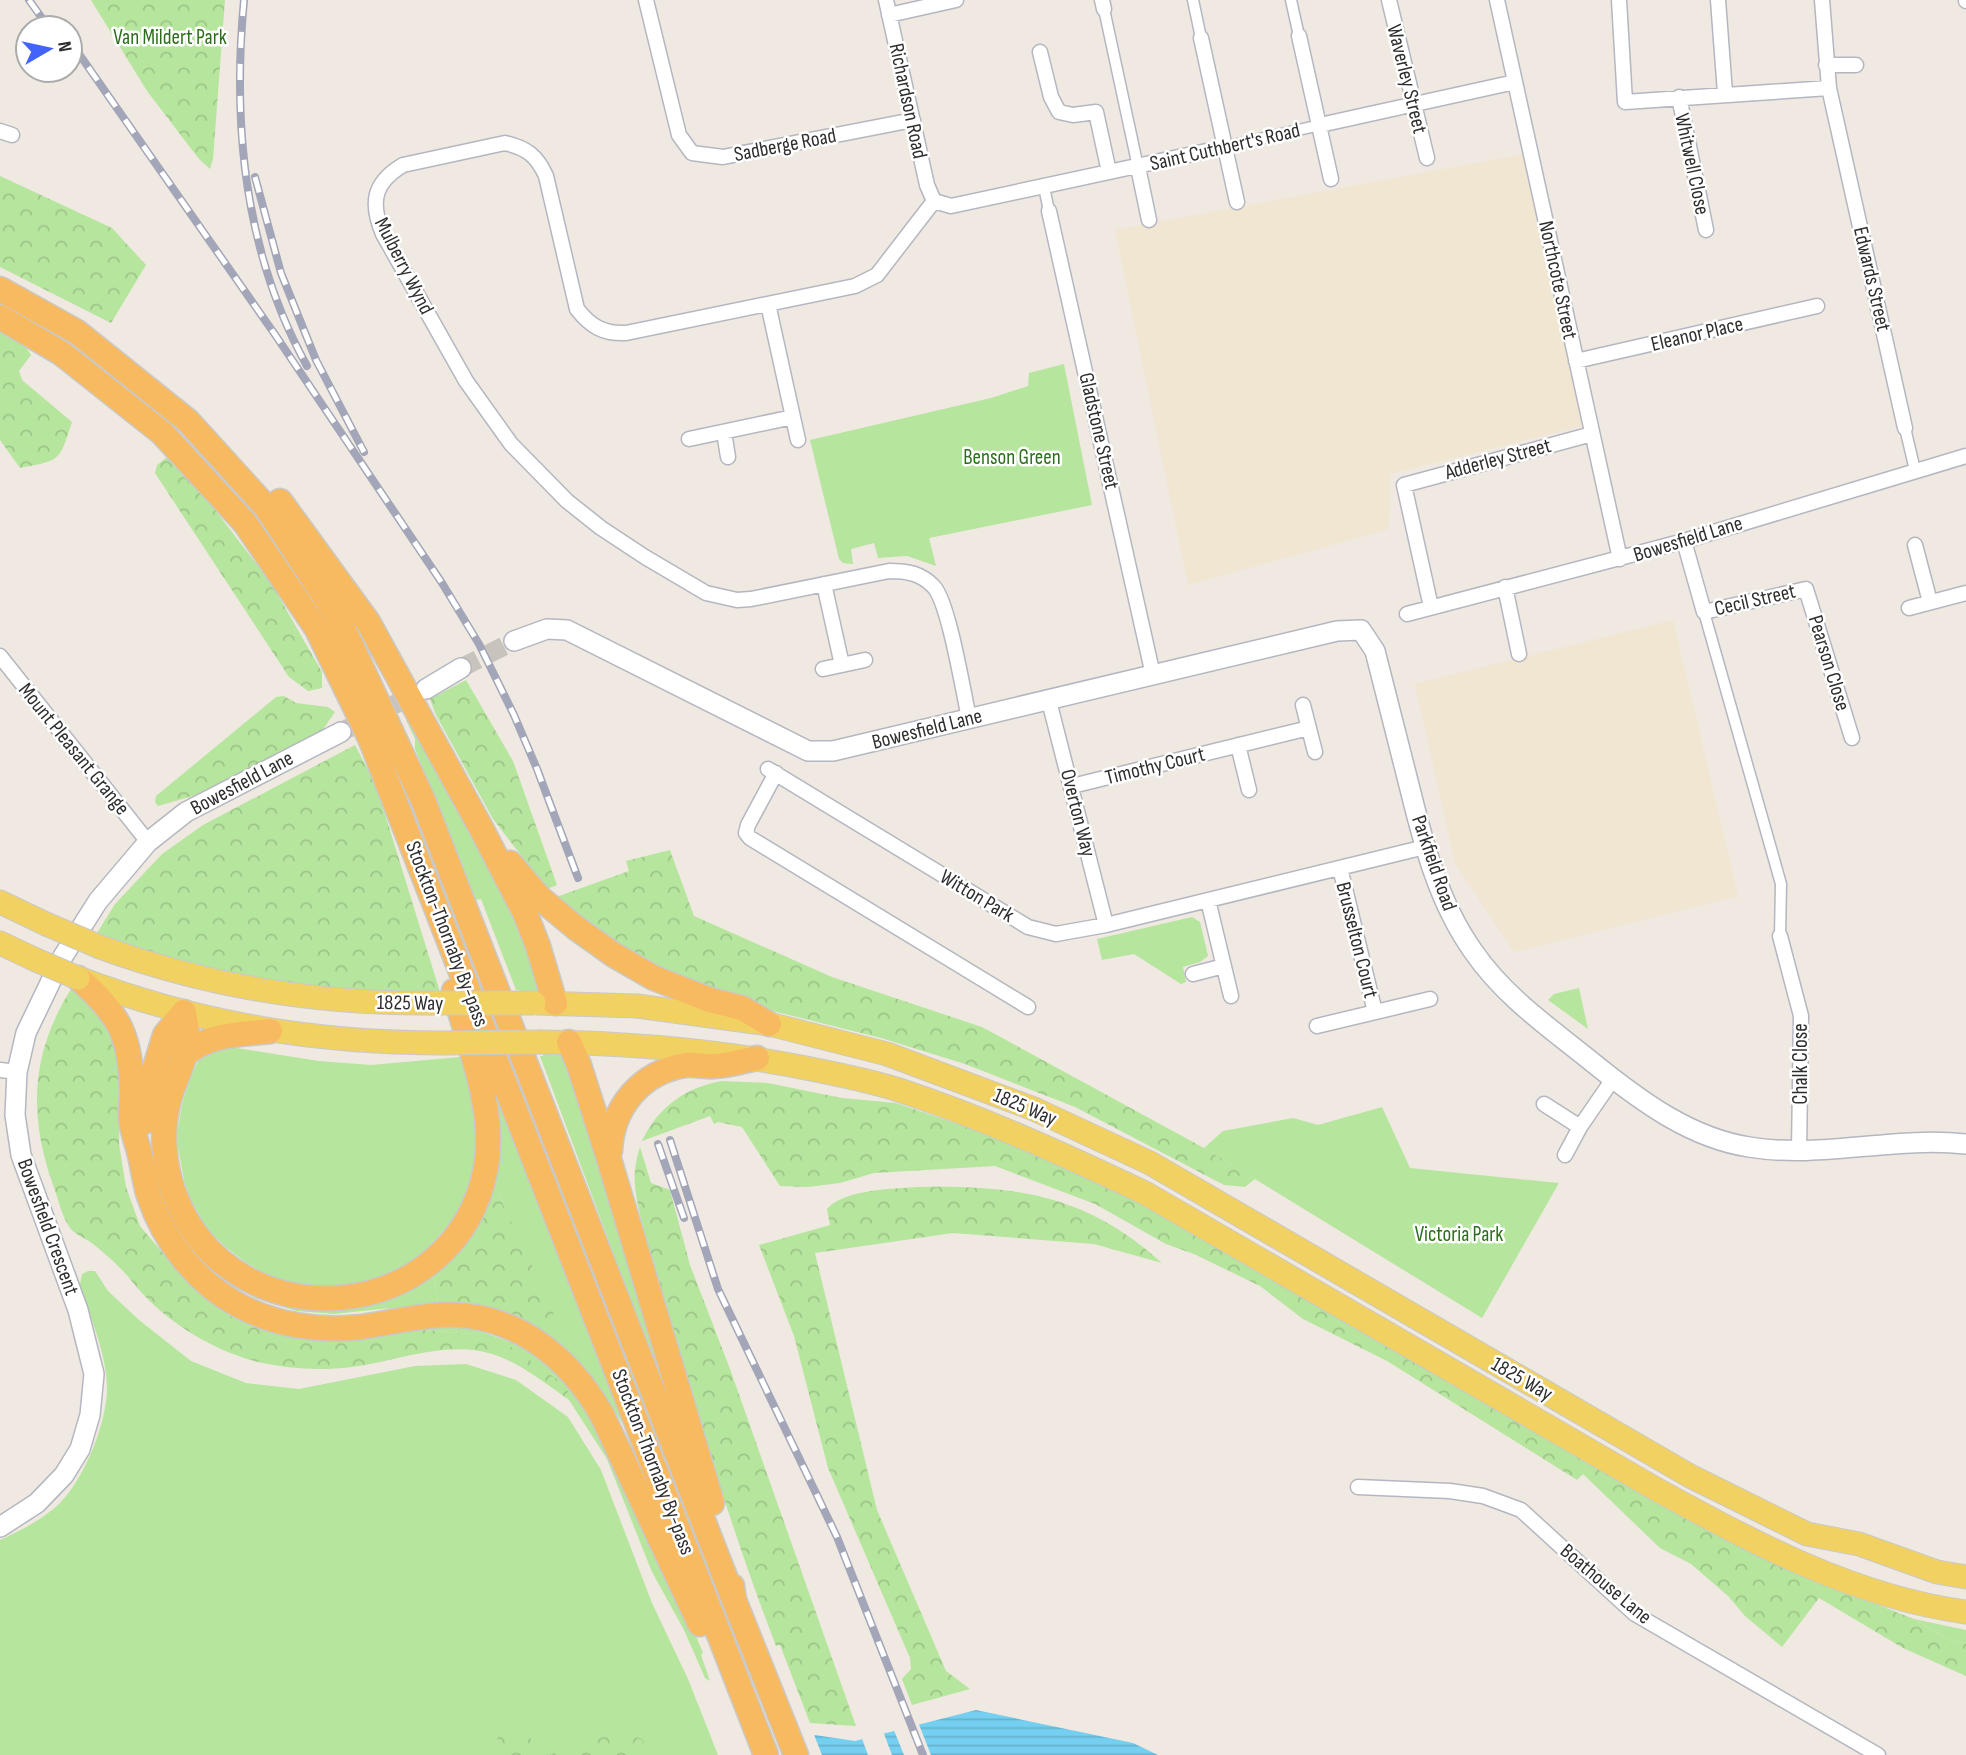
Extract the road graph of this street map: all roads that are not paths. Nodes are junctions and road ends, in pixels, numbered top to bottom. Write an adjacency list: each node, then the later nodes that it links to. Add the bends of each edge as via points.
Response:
1 (646, 0): 23 (street, Sadberge Road, via 679,135 692,153 723,157)
2 (886, 0): 12 (street, Richardson Road)
3 (956, 0): 12 (street)
4 (1193, 0): 14 (street)
5 (1291, 0): 13 (street)
6 (1389, 0): 22 (street, Waverley Street)
7 (1497, 0): 18 (street, Northcote Street)
8 (1619, 0): 21 (street, via 1625,102)
9 (1718, 0): 20 (street)
10 (1822, 0): 16 (street, Edwards Street)
11 (1103, 4): 27 (street)
12 (889, 15): 23 (street, Richardson Road)
13 (1299, 36): 24 (street)
14 (1201, 38): 25 (street)
15 (1040, 52): 28 (street, via 1059,112 1096,112)
16 (1826, 65): 17 (street); 19 (street, Edwards Street)
17 (1856, 65)
18 (1515, 82): 22 (street, Saint Cuthbert's Road); 40 (street, Northcote Street)
19 (1829, 88): 20 (street); 43 (street, Edwards Street)
20 (1725, 93): 21 (street)
21 (1679, 97): 35 (street, Whitwell Close)
22 (1413, 106): 24 (street, Saint Cuthbert's Road); 26 (street, Waverley Street)
23 (913, 120): 31 (street, Richardson Road)
24 (1320, 125): 25 (street, Saint Cuthbert's Road); 29 (street)
25 (1225, 147): 27 (street, Saint Cuthbert's Road); 32 (street)
26 (1427, 158)
27 (1138, 167): 28 (street, Saint Cuthbert's Road); 34 (street)
28 (1109, 172): 30 (street, Saint Cuthbert's Road)
29 (1331, 179)
30 (1044, 187): 31 (street, Saint Cuthbert's Road, via 951,206); 33 (street, Gladstone Street)
31 (934, 201): 37 (street, Mulberry Wynd, via 877,275 855,286)
32 (1237, 202)
33 (1049, 211): 71 (street, Gladstone Street)
34 (1149, 220)
35 (1706, 230)
36 (0, 289): 42 (highway, Stockton-Thornaby By-pass, via 77,332)
37 (768, 304): 41 (street); 54 (street, Mulberry Wynd, via 626,333 611,334 587,322 577,309 546,176 540,162 520,146 489,146 402,165 380,185 375,201 375,216 383,234 485,410 568,501 601,528 706,593 751,599)
38 (1817, 306): 40 (street, Eleanor Place)
39 (0, 317): 87 (highway, Stockton-Thornaby By-pass, via 61,353 162,433 246,523 317,629 370,738)
40 (1576, 361): 45 (street, Northcote Street)
41 (793, 417): 44 (street); 47 (street)
42 (188, 421): 83 (highway, via 230,445 288,509 368,622); 121 (highway, Stockton-Thornaby By-pass, via 266,507 338,617 423,800)
43 (1905, 428): 50 (street, Edwards Street)
44 (724, 432): 46 (street); 49 (street)
45 (1592, 434): 53 (street, Northcote Street); 59 (street, Adderley Street, via 1404,485)
46 (689, 439)
47 (798, 440)
48 (1966, 456): 50 (street, Bowesfield Lane)
49 (728, 457)
50 (1915, 470): 51 (street, Bowesfield Lane)
51 (1684, 541): 53 (street, Bowesfield Lane); 61 (street)
52 (1915, 545): 58 (street)
53 (1620, 559): 55 (street, Bowesfield Lane)
54 (824, 584): 68 (street); 75 (street, Mulberry Wynd, via 909,571 933,585 946,612)
55 (1505, 587): 59 (street, Bowesfield Lane); 65 (street)
56 (1807, 589): 61 (street, Cecil Street); 78 (street, Pearson Close)
57 (1966, 593): 58 (street)
58 (1930, 602): 60 (street)
59 (1431, 607): 62 (street, Bowesfield Lane)
60 (1909, 608)
61 (1704, 612): 91 (street, via 1781,884)
62 (1407, 614)
63 (1361, 630): 71 (street, Bowesfield Lane, via 1337,631); 85 (street, Parkfield Road, via 1375,651)
64 (514, 641): 75 (street, Bowesfield Lane, via 547,629 567,630 808,751 833,751)
65 (1519, 654)
66 (0, 656): 84 (street, Mount Pleasant Grange)
67 (864, 660): 68 (street)
68 (842, 665): 70 (street)
69 (461, 668): 72 (street)
70 (823, 669)
71 (1153, 675): 73 (street, Bowesfield Lane)
72 (426, 688)
73 (1049, 701): 75 (street, Bowesfield Lane); 81 (street, Overton Way)
74 (1303, 705): 76 (street)
75 (969, 718)
76 (1309, 728): 79 (street, Timothy Court); 80 (street)
77 (341, 732): 84 (street, Bowesfield Lane, via 186,812)
78 (1852, 738)
79 (1238, 746): 81 (street, Timothy Court); 82 (street)
80 (1315, 752)
81 (1072, 786): 90 (street, Overton Way)
82 (1249, 790)
83 (481, 828): 99 (highway, via 529,924); 103 (highway, via 540,898 614,954 654,978 742,1008)
84 (148, 842): 109 (street, Bowesfield Crescent, via 98,901 62,958)
85 (1425, 847): 86 (street, Witton Park); 110 (street, Parkfield Road, via 1458,927 1488,971 1520,1004)
86 (1340, 868): 88 (street, Witton Park); 101 (street, Brusselton Court)
87 (421, 869): 107 (highway, via 484,1100 488,1144 472,1209 431,1261 394,1285 329,1300 274,1291 225,1264 195,1232 168,1171 165,1127); 123 (highway, Stockton-Thornaby By-pass)
88 (1208, 900): 90 (street, Witton Park); 93 (street)
89 (0, 901): 95 (main road, 1825 Way, bridge, via 100,947)
90 (1106, 925): 100 (street, Witton Park, via 1056,934 1028,927 772,771 748,825 750,838)
91 (1780, 936): 114 (street, Chalk Close, via 1801,1016)
92 (0, 943): 96 (main road, 1825 Way, bridge)
93 (1224, 967): 94 (street); 97 (street)
94 (1193, 974)
95 (196, 976): 99 (main road, 1825 Way, bridge, via 292,996 375,1003); 102 (main road)
96 (78, 978): 102 (main road, 1825 Way); 116 (highway, via 122,1027 131,1066 131,1119)
97 (1231, 996)
98 (1430, 999): 101 (street, Brusselton Court)
99 (544, 1003): 103 (main road, 1825 Way, via 637,1006); 106 (main road)
100 (1028, 1007)
101 (1375, 1012): 104 (street, Brusselton Court)
102 (184, 1013): 105 (main road, 1825 Way); 107 (highway, via 188,1040); 116 (highway, via 165,1035 149,1087)
103 (769, 1024): 120 (main road, 1825 Way, via 887,1054 1081,1130 1150,1163 1758,1511 1807,1534 1858,1544 1937,1572)
104 (1317, 1026)
105 (270, 1031): 106 (main road, 1825 Way, bridge, via 380,1042); 107 (highway, via 209,1039)
106 (569, 1042): 108 (main road, 1825 Way, via 687,1048); 117 (highway)
107 (183, 1056)
108 (757, 1058): 117 (highway, via 716,1067 688,1065 662,1071 639,1085 621,1106 611,1132); 122 (main road, 1825 Way, via 897,1090 1062,1154 1145,1193 1735,1533 1884,1596)
109 (8, 1071): 119 (street, Bowesfield Crescent, via 21,1155 78,1310 94,1374 80,1449 64,1475 37,1503)
110 (1613, 1079): 112 (street); 114 (street, Parkfield Road, via 1658,1111 1701,1133 1749,1147)
111 (1544, 1104): 112 (street)
112 (1580, 1127): 115 (street)
113 (1966, 1144): 114 (street, Parkfield Road)
114 (1799, 1152)
115 (1565, 1155)
116 (141, 1157): 123 (highway, via 148,1194 168,1238 212,1287 238,1305 269,1319 332,1329 416,1317 467,1316 512,1329 552,1352 589,1392 701,1626)
117 (609, 1159): 121 (highway, via 726,1539)
118 (1358, 1487): 126 (street, Boathouse Lane, via 1450,1491 1483,1496 1521,1510 1635,1614)
119 (0, 1527)
120 (1966, 1577)
121 (734, 1600): 125 (highway)
122 (1966, 1612)
123 (731, 1663): 124 (highway, Stockton-Thornaby By-pass)
124 (766, 1755)
125 (796, 1755)
126 (1878, 1755)

